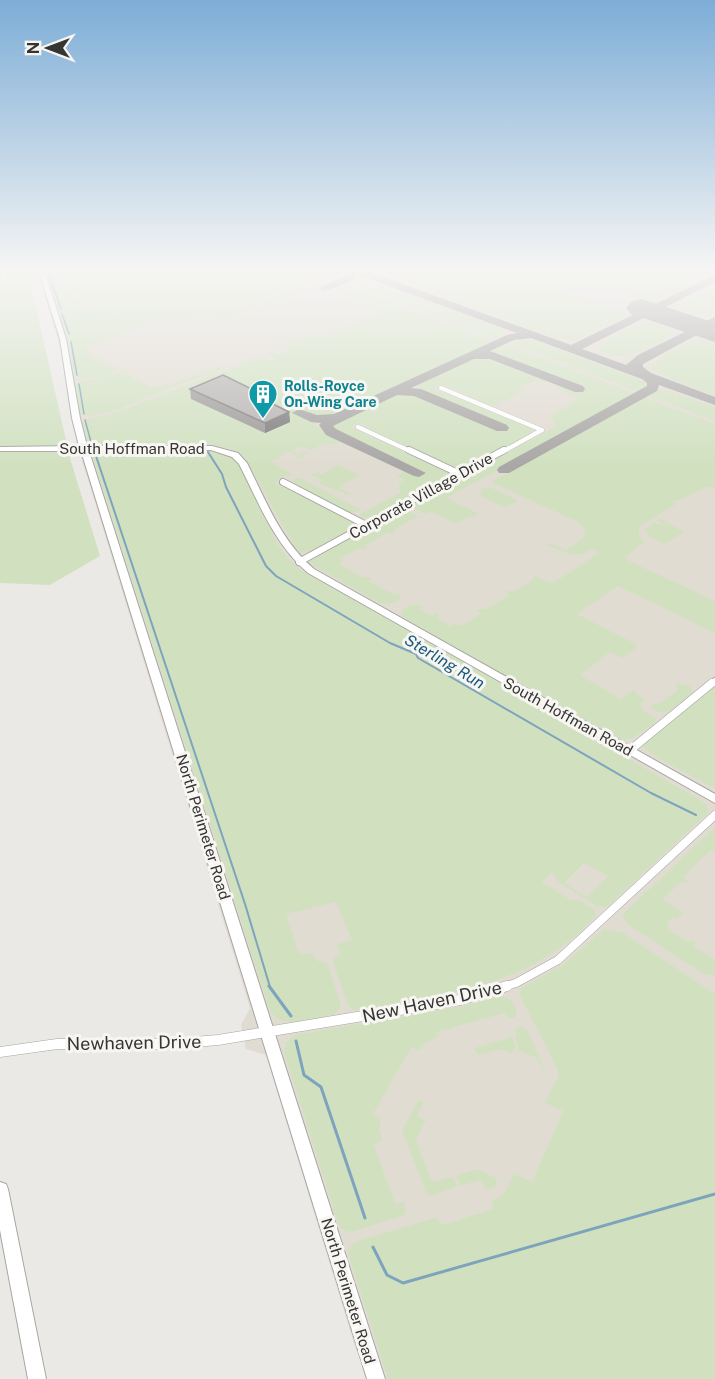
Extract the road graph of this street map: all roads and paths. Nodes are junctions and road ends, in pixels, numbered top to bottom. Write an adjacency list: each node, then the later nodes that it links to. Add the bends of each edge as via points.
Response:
1 (62, 336): 5 (street, North Perimeter Road)
2 (441, 388): 6 (street, Corporate Village Drive, via 543,430)
3 (358, 427): 6 (street)
4 (0, 449): 5 (street, South Hoffman Road)
5 (84, 449): 9 (street, South Hoffman Road, via 212,448 235,455 285,545); 14 (street, North Perimeter Road)
6 (460, 474): 8 (street, Corporate Village Drive)
7 (283, 482): 8 (street)
8 (366, 525): 9 (street, Corporate Village Drive)
9 (299, 562): 11 (street, South Hoffman Road)
10 (715, 681): 11 (street)
11 (629, 751): 12 (street, South Hoffman Road)
12 (715, 799)
13 (715, 815): 14 (street, New Haven Drive, via 569,952 526,978 467,998)
14 (268, 1033): 15 (street, Newhaven Drive, via 188,1043 57,1044); 18 (street, North Perimeter Road)
15 (0, 1052)
16 (0, 1189): 17 (street)
17 (37, 1379)
18 (376, 1379)

